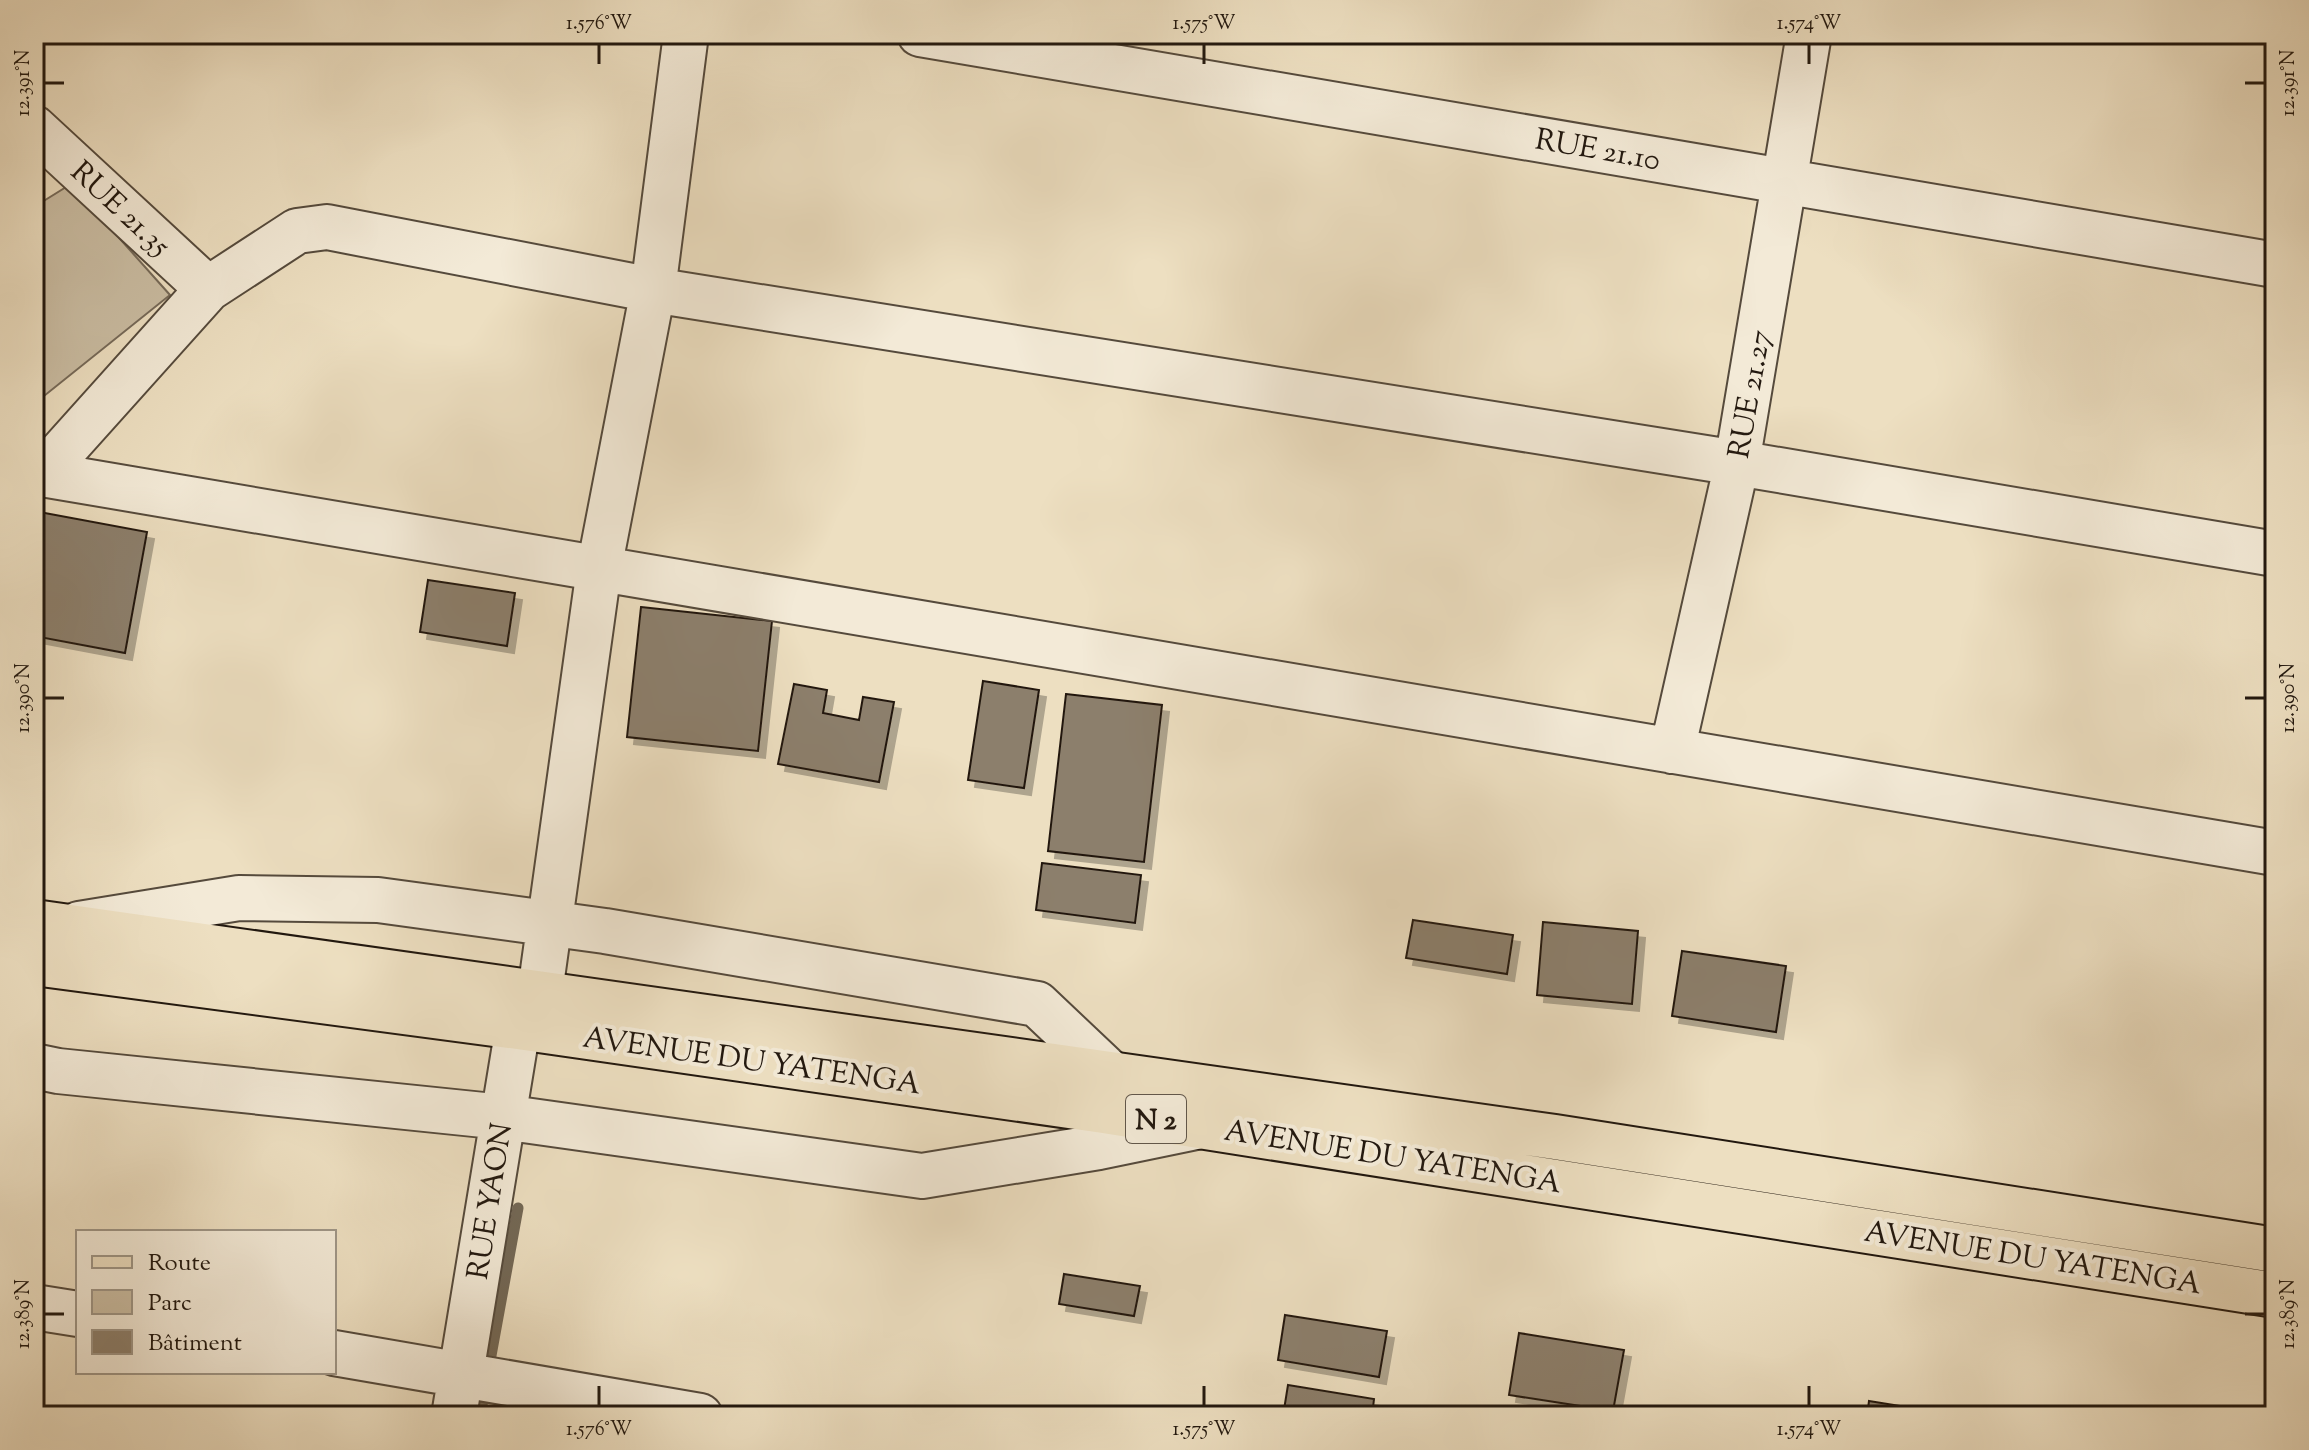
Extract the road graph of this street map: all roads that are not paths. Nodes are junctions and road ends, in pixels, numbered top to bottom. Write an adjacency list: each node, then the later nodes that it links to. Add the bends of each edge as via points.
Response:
1 (686, 34): 8 (street, RUE YAON)
2 (920, 34): 5 (street, RUE 21.10)
3 (1809, 34): 5 (street, RUE 21.27)
4 (34, 128): 7 (street, RUE 21.35)
5 (1785, 181): 6 (street, RUE 21.10); 9 (street, RUE 21.27)
6 (2275, 265)
7 (208, 289): 8 (street, via 297,231 327,227); 11 (street, via 42,474)
8 (653, 290): 9 (street); 11 (street, RUE YAON)
9 (1737, 463): 10 (street); 12 (street, RUE 21.27)
10 (2275, 554)
11 (599, 569): 12 (street); 14 (street, RUE YAON)
12 (1672, 751): 13 (street)
13 (2275, 853)
14 (550, 923): 15 (street, via 378,900 239,898); 17 (street, RUE YAON); 19 (street, via 1037,1004)
15 (49, 924): 17 (main road, AVENUE DU YATENGA / N 2)
16 (34, 963): 17 (main road, AVENUE DU YATENGA / N 2)
17 (529, 1009): 19 (main road, AVENUE DU YATENGA / N 2); 20 (street, RUE YAON); 21 (main road, AVENUE DU YATENGA / N 2)
18 (34, 1066): 20 (street)
19 (1111, 1074): 22 (main road, AVENUE DU YATENGA / N 2, via 1555,1137)
20 (503, 1117): 21 (street, via 922,1176); 27 (street, RUE YAON)
21 (1201, 1126): 23 (main road, AVENUE DU YATENGA / N 2)
22 (2275, 1250)
23 (2275, 1295)
24 (34, 1307): 25 (street)
25 (76, 1314)
26 (336, 1353): 27 (street)
27 (461, 1373): 28 (street, RUE YAON); 29 (street)
28 (454, 1416)
29 (700, 1416)

